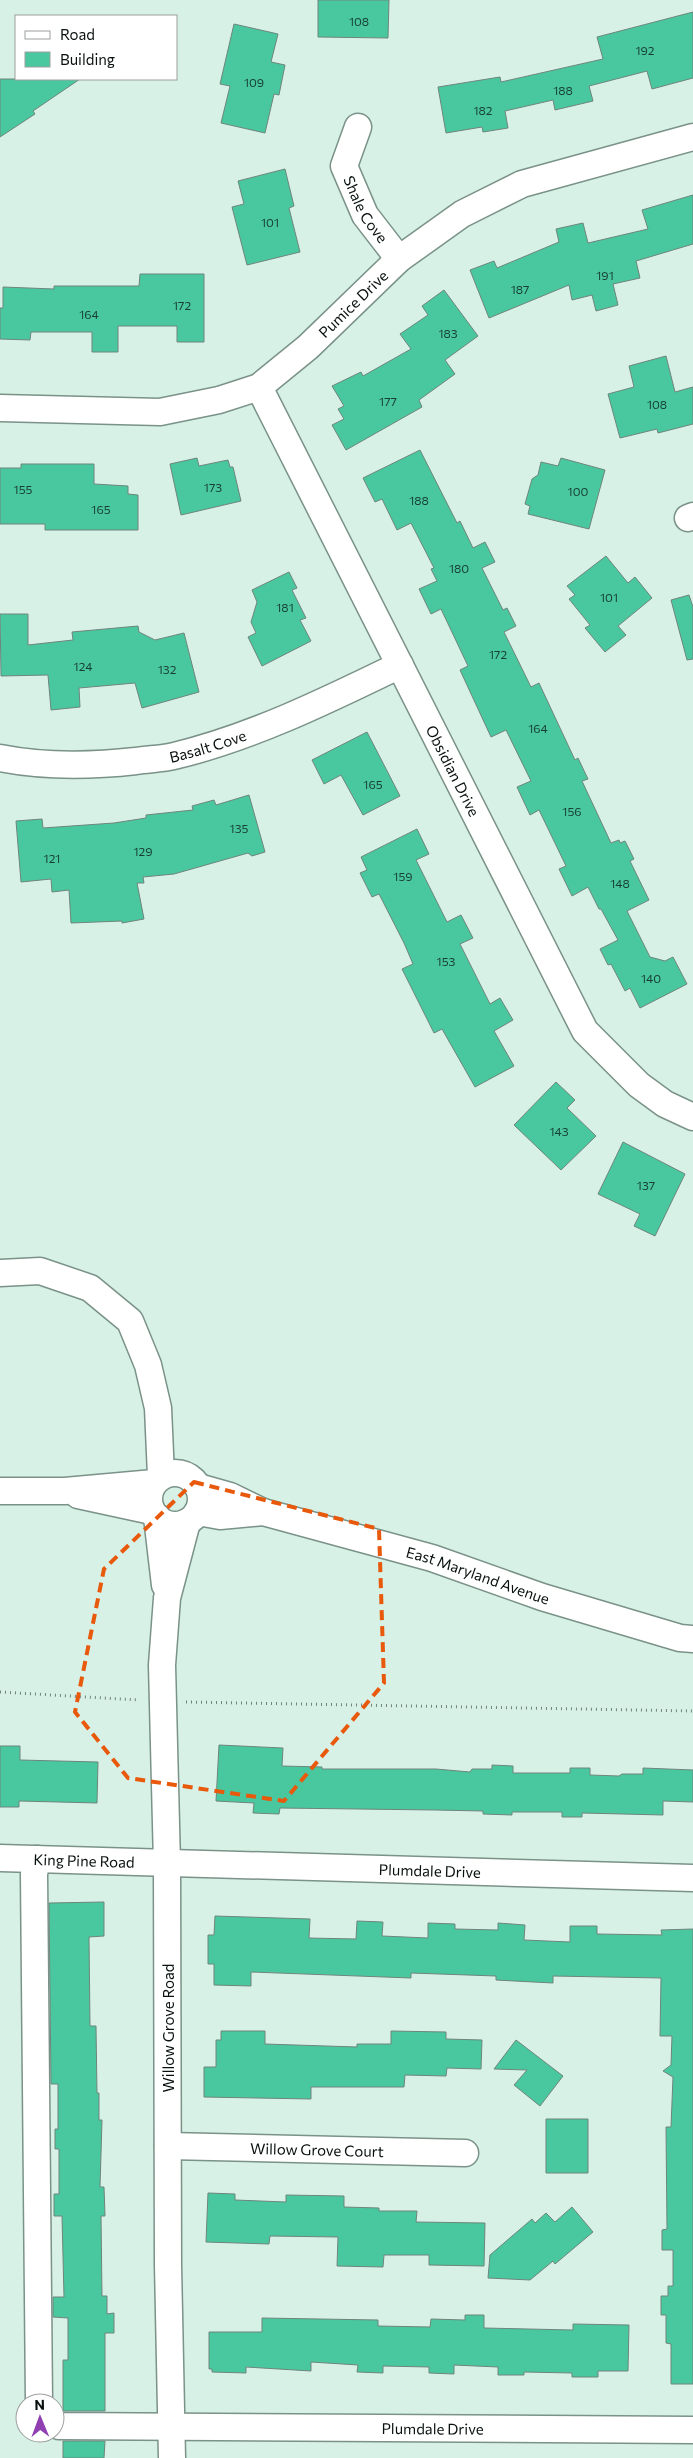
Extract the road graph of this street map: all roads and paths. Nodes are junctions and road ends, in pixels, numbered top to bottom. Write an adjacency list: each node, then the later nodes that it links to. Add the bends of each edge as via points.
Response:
1 (358, 127): 3 (street, Shale Cove, via 344,166 364,215)
2 (693, 137): 3 (street, Pumice Drive, via 522,184 462,214)
3 (399, 259): 4 (street, Pumice Drive, via 308,347)
4 (259, 387): 5 (street, Pumice Drive, via 219,400 160,412); 6 (street, Obsidian Drive)
5 (0, 408)
6 (400, 665): 7 (street, Basalt Cove, via 327,701 244,734 173,756 95,765 24,763); 8 (street, Obsidian Drive, via 585,1031 639,1085 665,1104)
7 (0, 758)
8 (693, 1117)
9 (0, 1273): 10 (street, via 40,1271 90,1288 130,1321 148,1365)
10 (158, 1408): 11 (street); 14 (street)
11 (157, 1479): 13 (street, East Maryland Avenue); 14 (street, East Maryland Avenue, via 175,1472); 15 (street, via 148,1496)
12 (0, 1491): 13 (street, East Maryland Avenue)
13 (65, 1491): 15 (street, East Maryland Avenue)
14 (193, 1499): 15 (street, East Maryland Avenue, via 171,1524); 16 (street, Willow Grove Road); 17 (street, East Maryland Avenue, via 220,1516 262,1512 432,1558 542,1597 680,1638)
15 (154, 1514): 16 (street, Willow Grove Road)
16 (167, 1598): 19 (street, Willow Grove Road)
17 (693, 1639)
18 (0, 1692): 19 (path)
19 (162, 1701): 20 (path); 23 (street, Willow Grove Road)
20 (693, 1711)
21 (0, 1858): 22 (street, King Pine Road)
22 (37, 1859): 23 (street, King Pine Road); 27 (street, via 34,1874 34,2031)
23 (167, 1864): 24 (street, Plumdale Drive); 25 (street, Willow Grove Road)
24 (693, 1878)
25 (168, 2146): 26 (street, Willow Grove Court); 29 (street, Willow Grove Road)
26 (465, 2153)
27 (39, 2393)
28 (65, 2424): 29 (street, Plumdale Drive)
29 (172, 2425): 30 (street, Plumdale Drive); 31 (street, Willow Grove Road)
30 (693, 2430)
31 (172, 2458)

